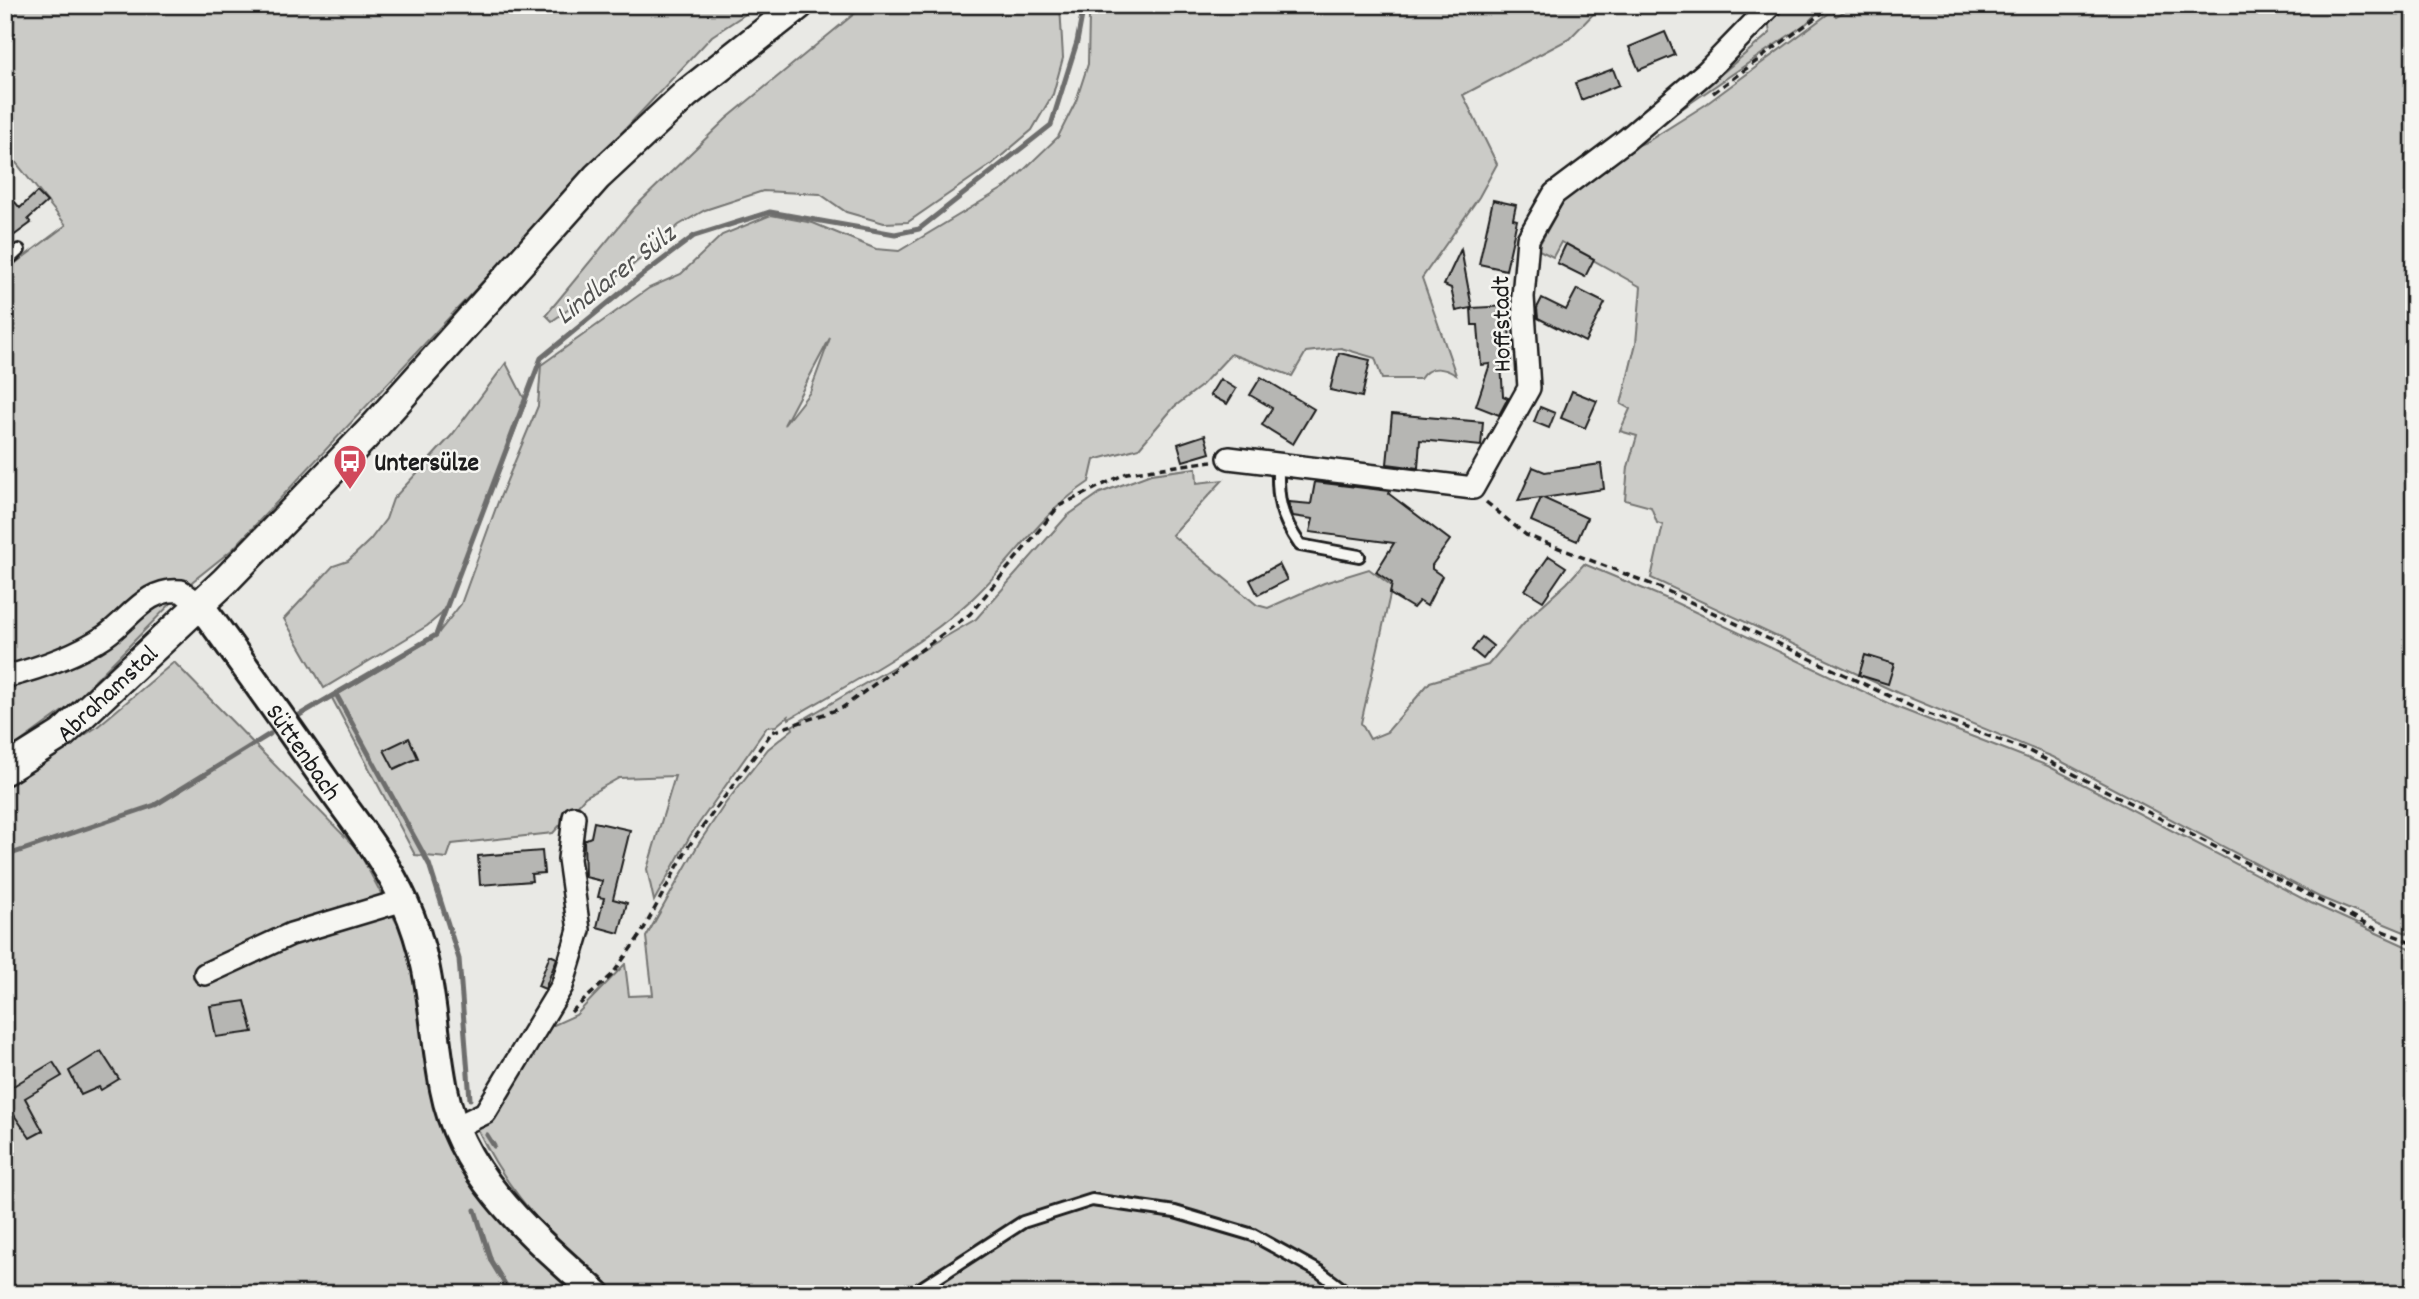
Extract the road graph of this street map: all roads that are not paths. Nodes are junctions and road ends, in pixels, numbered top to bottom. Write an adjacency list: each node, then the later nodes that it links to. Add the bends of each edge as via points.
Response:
1 (799, 5): 8 (main road, Abrahamstal, via 678,101 597,177 375,426)
2 (1771, 5): 6 (street, Hoffstadt, via 1706,72 1554,194 1528,239 1523,297 1529,388 1472,488)
3 (19, 250): 4 (lane)
4 (5, 262)
5 (1229, 458): 6 (street)
6 (1278, 464): 7 (lane, via 1277,492 1284,521 1300,545)
7 (1359, 556)
8 (200, 605): 9 (street, via 181,591 158,593 96,641 67,657); 10 (main road, Abrahamstal, via 62,734); 12 (street, Süttenbach, via 371,846)
9 (5, 677)
10 (5, 770)
11 (574, 817): 14 (street, via 569,859 579,930 562,986 485,1113)
12 (404, 900): 13 (street, via 291,934); 14 (street, Süttenbach, via 429,975 444,1090)
13 (205, 974)
14 (456, 1127): 15 (street, Süttenbach, via 476,1167 506,1208)
15 (597, 1294)
16 (912, 1294): 17 (lane, via 1023,1223 1092,1200 1175,1212 1253,1235 1320,1272)
17 (1349, 1294)

